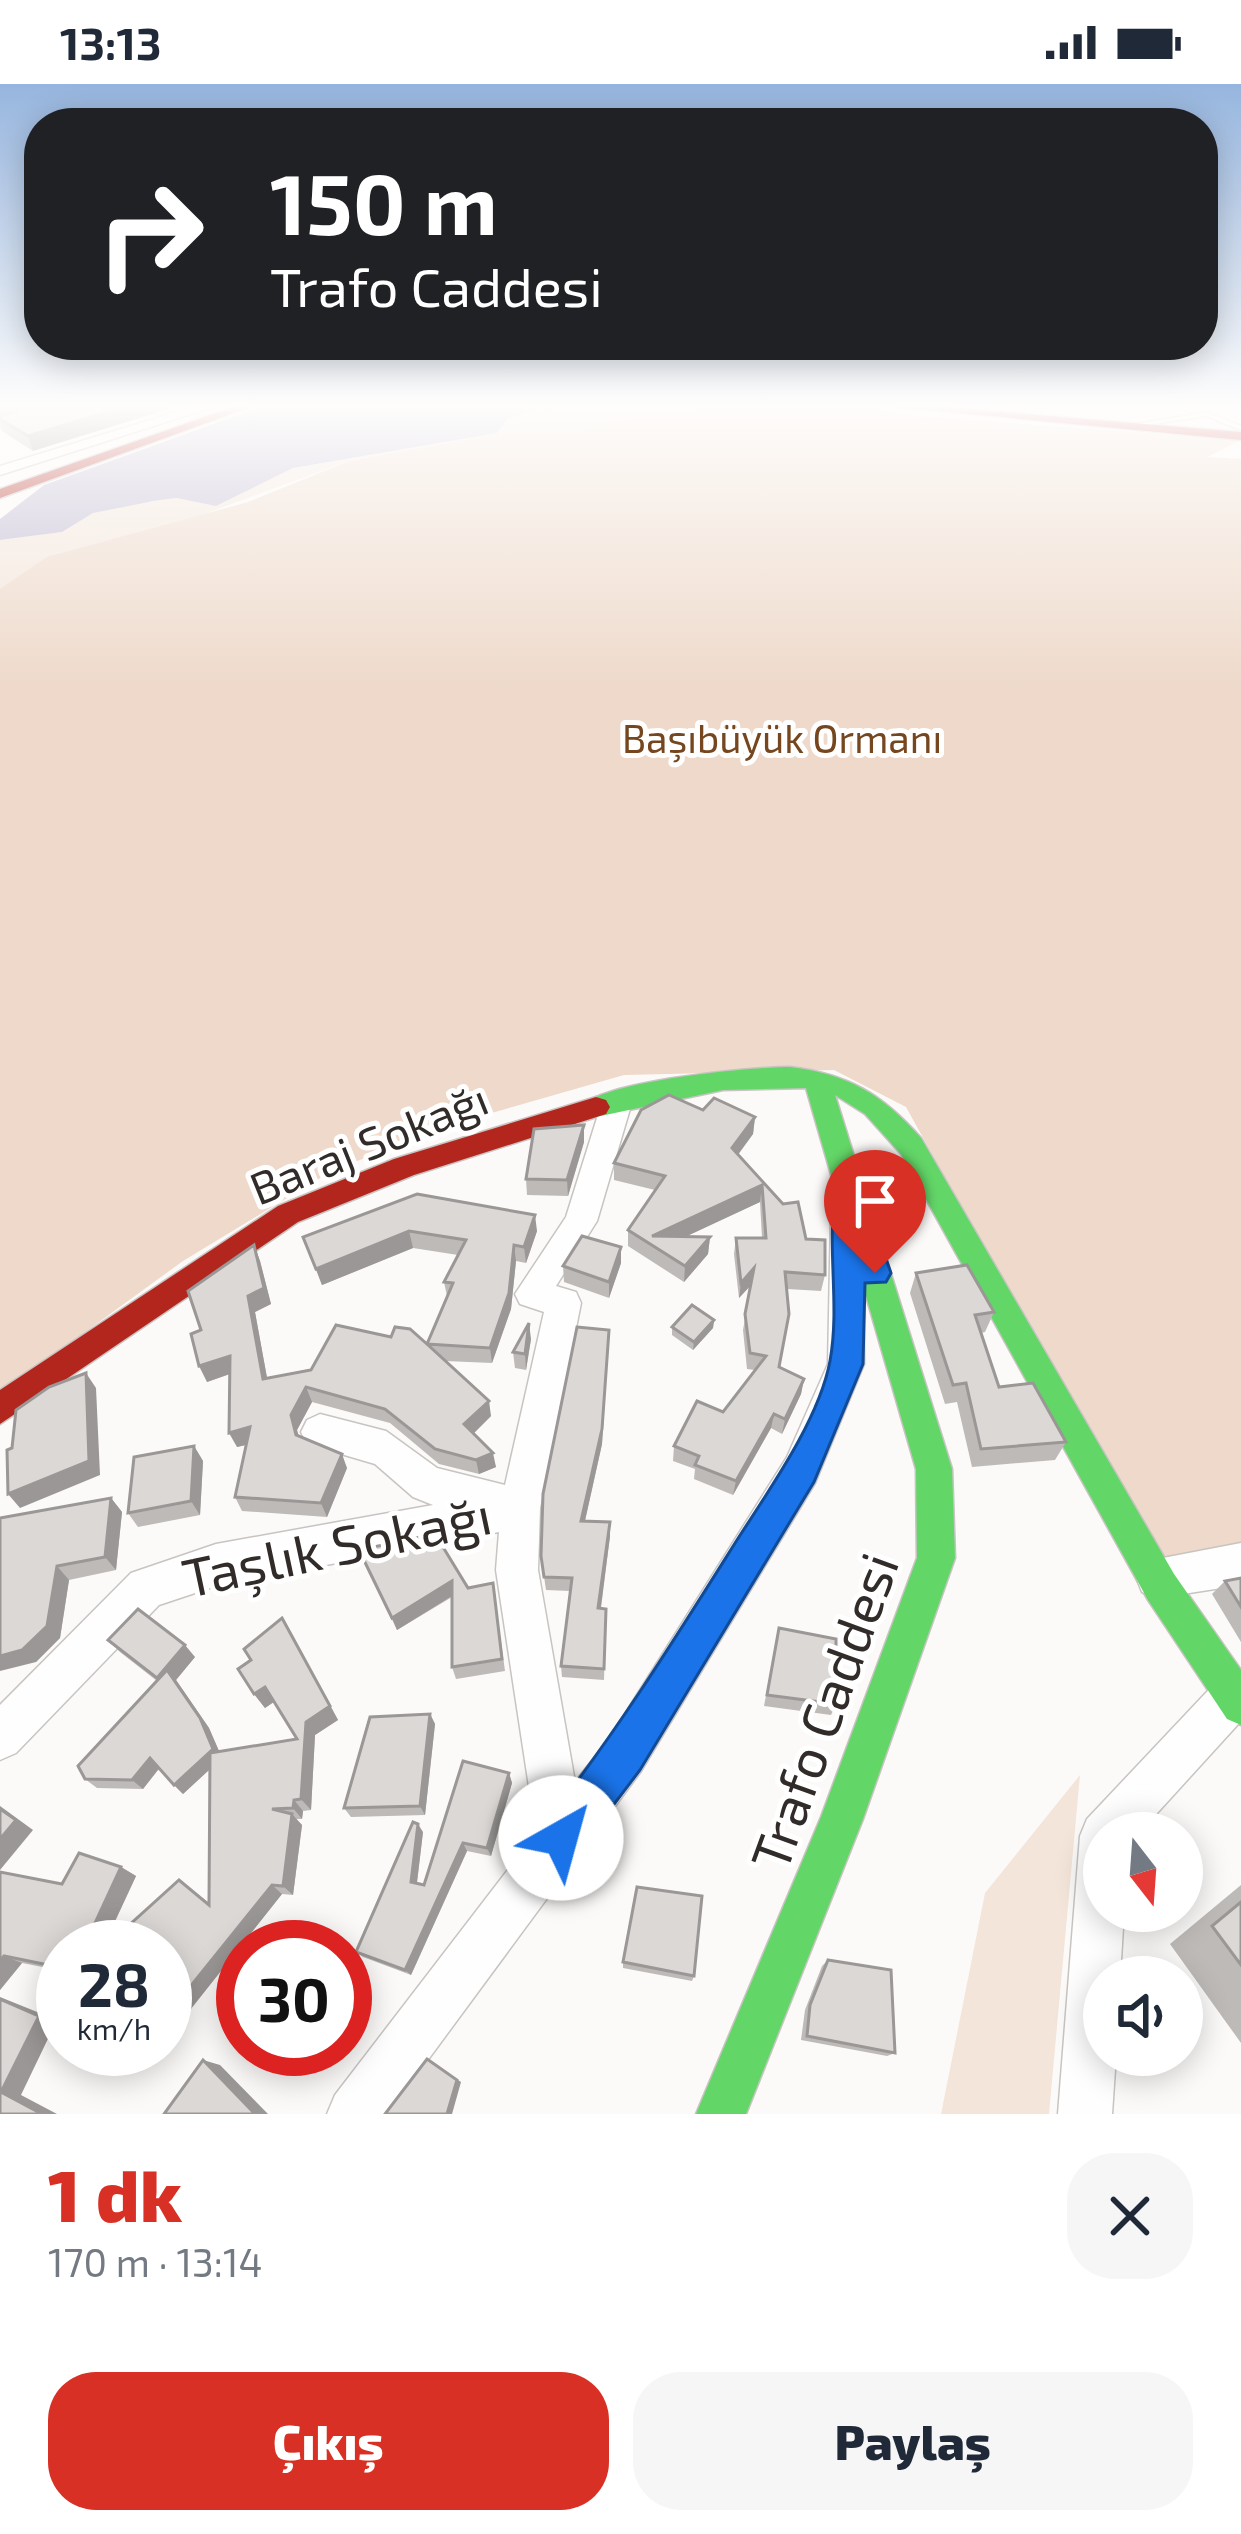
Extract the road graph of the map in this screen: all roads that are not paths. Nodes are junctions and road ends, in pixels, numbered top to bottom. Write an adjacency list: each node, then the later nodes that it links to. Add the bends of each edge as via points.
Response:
1 (817, 1081): 2 (main road, Baraj Sokağı, via 765,1078); 3 (main road, Trafo Caddesi); 8 (main road, via 881,1111 911,1146)
2 (617, 1102): 4 (main road, Baraj Sokağı, via 517,1128 285,1216); 6 (street, via 581,1221 532,1294 564,1303)
3 (850, 1196): 12 (street, via 846,1364 801,1470 625,1755); 15 (main road, Trafo Caddesi, via 934,1468 936,1558 842,1819)
4 (0, 1408)
5 (320, 1432): 6 (street, via 386,1449 427,1484)
6 (520, 1508): 10 (street, Taşlık Sokağı, via 216,1565 146,1588); 12 (street, via 517,1570)
7 (1241, 1564): 8 (street)
8 (1157, 1577): 9 (main road)
9 (1238, 1700): 11 (street)
10 (0, 1737)
11 (1127, 1812)
12 (561, 1838): 14 (street)
13 (1098, 1932): 16 (street)
14 (354, 2114)
15 (722, 2114)
16 (1085, 2114)

